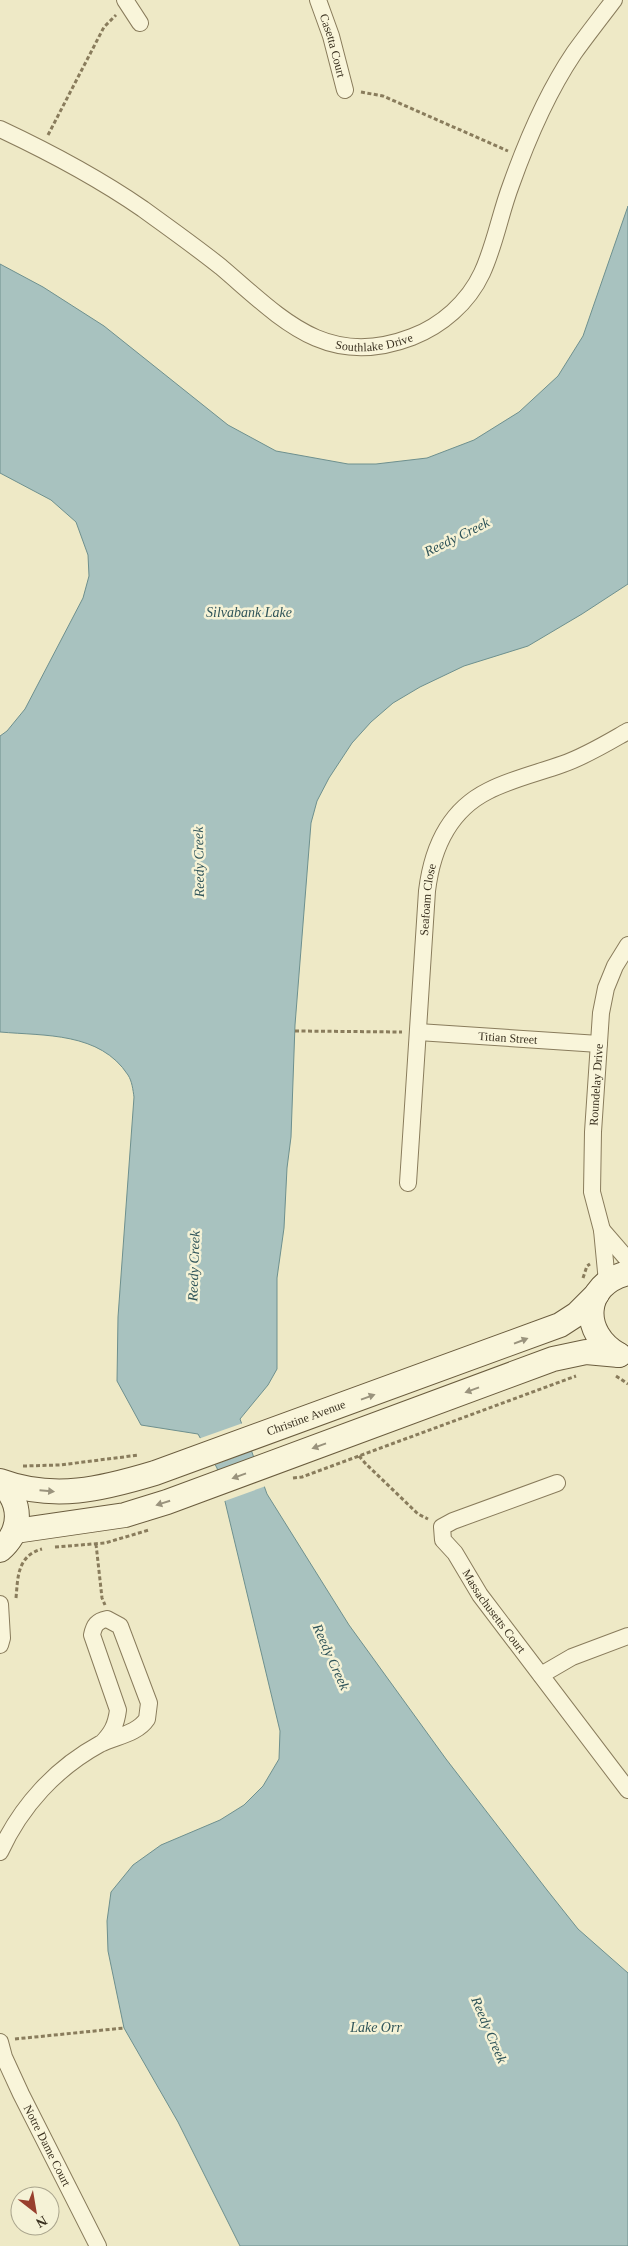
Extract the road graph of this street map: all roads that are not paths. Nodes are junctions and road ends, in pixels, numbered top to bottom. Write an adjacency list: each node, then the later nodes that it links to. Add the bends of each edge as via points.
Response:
1 (318, 0): 5 (street, Casetta Court)
2 (614, 0): 6 (street, Southlake Drive, via 561,74 522,157 482,274 469,295 449,316 423,333 395,344 362,348 332,344 304,334 142,208 41,148)
3 (126, 2): 4 (street)
4 (140, 23)
5 (345, 90)
6 (0, 129)
7 (628, 732): 9 (street, Seafoam Close, via 566,763 488,791 462,810 442,836 434,852 429,875)
8 (628, 945): 10 (street, Roundelay Drive, via 614,966 606,988)
9 (418, 1032): 10 (street, Titian Street); 11 (street, Seafoam Close)
10 (599, 1044): 12 (street, Roundelay Drive, via 591,1165 592,1192)
11 (408, 1183)
12 (602, 1230): 13 (street, Roundelay Drive); 14 (street, Roundelay Drive)
13 (628, 1260)
14 (611, 1283): 15 (main road, via 592,1308 592,1323 597,1336); 16 (main road, Christine Avenue, one-way to 14, via 21,1489 62,1493 116,1485 256,1438 560,1325)
15 (618, 1362): 18 (main road, one-way to 18, via 586,1352 553,1359 125,1515)
16 (5, 1476): 18 (main road, via 16,1503)
17 (557, 1483): 23 (street, Massachusetts Court, via 442,1527 443,1540)
18 (15, 1531): 19 (main road, via 8,1544)
19 (0, 1550)
20 (0, 1604): 22 (street)
21 (628, 1636): 23 (street, via 572,1656)
22 (0, 1644)
23 (541, 1675): 25 (street, Massachusetts Court)
24 (105, 1742): 24 (street, via 117,1722 118,1710 92,1635 94,1626 107,1619 120,1626 150,1712 143,1724); 26 (street, via 60,1771 44,1787 17,1822)
25 (628, 1790)
26 (0, 1852)
27 (1, 2050): 28 (street, Notre Dame Court)
28 (98, 2246)

